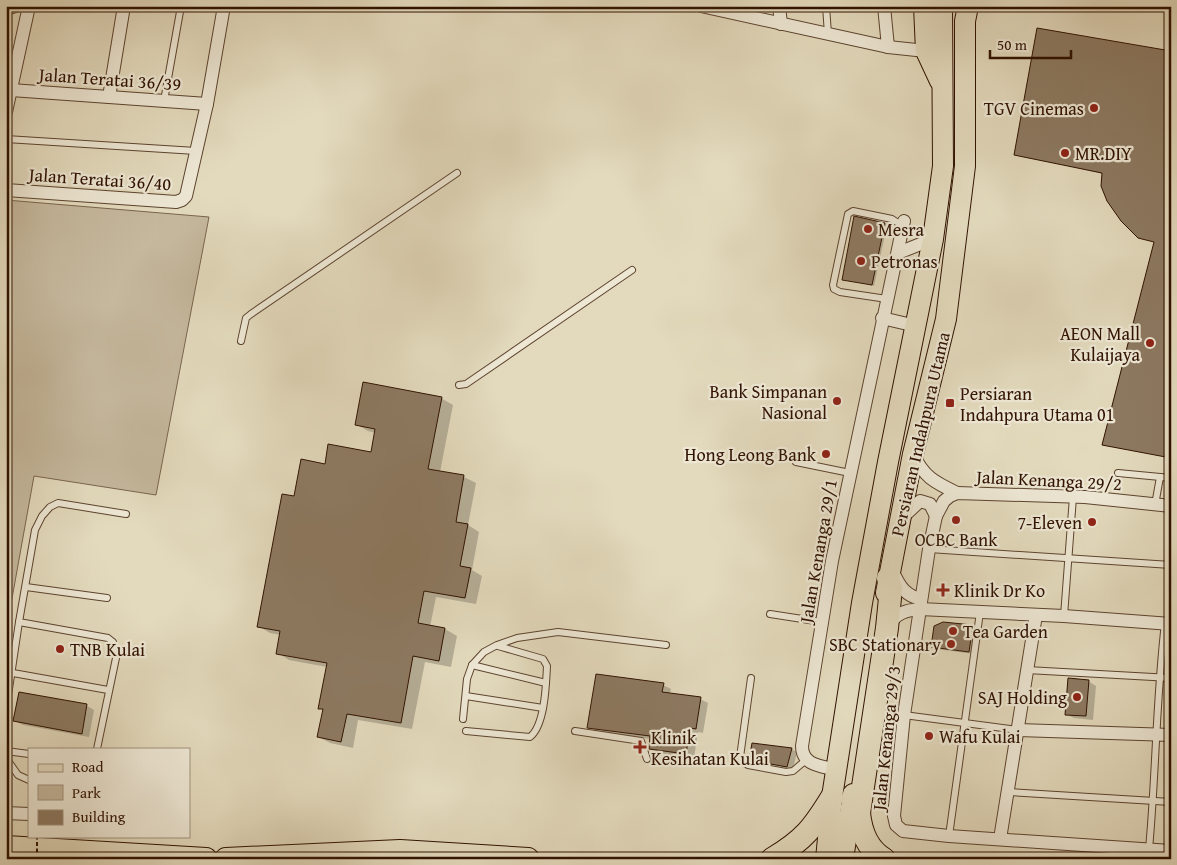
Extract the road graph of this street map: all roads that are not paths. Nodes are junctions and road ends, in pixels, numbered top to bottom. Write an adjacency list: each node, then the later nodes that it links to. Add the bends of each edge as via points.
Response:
1 (15, 6): 15 (street)
2 (29, 6): 22 (street)
3 (124, 6): 23 (street)
4 (181, 6): 24 (lane)
5 (224, 6): 25 (street, Jalan Teratai 36/40)
6 (701, 6): 14 (street)
7 (780, 6): 16 (street)
8 (826, 6): 17 (lane)
9 (884, 6): 19 (street)
10 (924, 6): 20 (main road)
11 (942, 6): 21 (main road, Persiaran Indahpura Utama)
12 (968, 6): 18 (main road, Persiaran Indahpura Utama)
13 (981, 6): 18 (main road)
14 (727, 9): 16 (street)
15 (6, 10)
16 (781, 24): 17 (street)
17 (828, 34): 19 (street)
18 (965, 35): 40 (main road, Persiaran Indahpura Utama, via 962,194 946,318)
19 (888, 47): 20 (street)
20 (926, 51): 21 (main road)
21 (942, 85): 32 (main road, Persiaran Indahpura Utama, via 942,166)
22 (11, 90): 23 (street, Jalan Teratai 36/39); 26 (street)
23 (109, 97): 24 (street, Jalan Teratai 36/39)
24 (164, 101): 25 (street, Jalan Teratai 36/39)
25 (207, 104): 28 (street, Jalan Teratai 36/40)
26 (6, 112)
27 (6, 139): 28 (lane)
28 (196, 151): 30 (street, Jalan Teratai 36/40, via 186,196 176,202)
29 (458, 173): 38 (lane, via 250,314 246,318)
30 (6, 190)
31 (903, 223): 33 (street, Jalan Kenanga 29/1); 35 (lane, via 853,211 848,214 833,288)
32 (933, 239): 33 (street); 37 (main road, Persiaran Indahpura Utama)
33 (898, 253): 35 (street, Jalan Kenanga 29/1)
34 (632, 270): 39 (lane, via 466,384)
35 (886, 299): 36 (street, Jalan Kenanga 29/1)
36 (882, 318): 37 (street); 42 (street, Jalan Kenanga 29/1)
37 (916, 326): 95 (main road, Persiaran Indahpura Utama, via 869,564)
38 (241, 341)
39 (459, 385)
40 (913, 454): 46 (street, via 926,475); 52 (main road, Persiaran Indahpura Utama)
41 (796, 462): 42 (lane)
42 (850, 473): 65 (street, Jalan Kenanga 29/1)
43 (1118, 473): 44 (lane)
44 (1160, 477): 45 (lane); 48 (lane)
45 (1171, 478)
46 (957, 493): 47 (street, Jalan Kenanga 29/2); 51 (street, Jalan Kenanga 29/2, via 944,501)
47 (1073, 497): 48 (street, Jalan Kenanga 29/2); 54 (lane)
48 (1155, 505): 49 (street, Jalan Kenanga 29/2)
49 (1171, 506)
50 (126, 514): 57 (lane, via 58,503 50,507 35,530)
51 (936, 516): 52 (street, via 930,504 920,501); 53 (street, Jalan Kenanga 29/3)
52 (899, 521): 56 (main road, Persiaran Indahpura Utama)
53 (929, 549): 54 (lane); 59 (street, Jalan Kenanga 29/3)
54 (1068, 559): 55 (lane); 63 (lane)
55 (1171, 565)
56 (889, 573): 59 (street); 67 (highway, via 891,588); 113 (main road, Persiaran Indahpura Utama)
57 (26, 587): 58 (lane); 64 (lane)
58 (107, 598)
59 (921, 604): 60 (street); 67 (street, via 893,618); 81 (street, Jalan Kenanga 29/3)
60 (980, 612): 62 (street); 83 (lane)
61 (770, 614): 65 (lane)
62 (1036, 615): 63 (street); 71 (street)
63 (1064, 616): 66 (street)
64 (19, 622): 72 (lane); 77 (lane, via 108,638 113,642 116,658)
65 (822, 622): 94 (street, Jalan Kenanga 29/1, via 802,746)
66 (1168, 624): 74 (lane)
67 (887, 628): 114 (highway, via 860,812 860,827 866,840)
68 (497, 645): 69 (lane, via 517,638 558,632); 70 (lane, via 484,652); 76 (lane, via 543,659 548,666)
69 (666, 645)
70 (472, 665): 76 (lane); 78 (lane)
71 (1027, 670): 74 (lane); 84 (street)
72 (12, 673): 77 (lane); 80 (lane)
73 (751, 678): 94 (lane, via 740,757 743,762 786,772 793,771)
74 (1159, 678): 75 (lane); 87 (lane)
75 (1171, 678)
76 (546, 683): 79 (lane)
77 (108, 690): 89 (lane)
78 (466, 696): 79 (lane); 82 (lane)
79 (543, 708): 85 (lane, via 535,733 530,737)
80 (6, 709)
81 (904, 715): 83 (lane); 103 (street, Jalan Kenanga 29/3, via 894,820 903,831)
82 (463, 719)
83 (965, 724): 84 (lane); 103 (lane)
84 (1018, 730): 87 (street); 97 (street)
85 (466, 731)
86 (575, 731): 93 (lane, via 641,741)
87 (1158, 734): 88 (street); 99 (lane)
88 (1171, 735)
89 (97, 748)
90 (6, 751): 91 (lane)
91 (28, 754)
92 (6, 758): 96 (lane, via 18,775)
93 (647, 759)
94 (806, 760): 95 (street)
95 (837, 770): 98 (main road, Persiaran Indahpura Utama)
96 (28, 780)
97 (1008, 792): 99 (lane); 104 (street)
98 (832, 797): 111 (highway, via 814,826 794,846); 112 (main road, Persiaran Indahpura Utama)
99 (1152, 800): 100 (lane); 106 (lane)
100 (1171, 802)
101 (6, 813): 102 (street)
102 (28, 814)
103 (950, 836): 104 (street, Jalan Kenanga 29/3)
104 (1000, 839): 106 (street, Jalan Kenanga 29/3)
105 (6, 847): 108 (highway)
106 (1149, 849): 107 (street, Jalan Kenanga 29/3)
107 (1171, 851)
108 (206, 859)
109 (226, 859): 110 (highway, via 400,851)
110 (528, 859)
111 (772, 859)
112 (826, 859)
113 (843, 859)
114 (884, 859)

